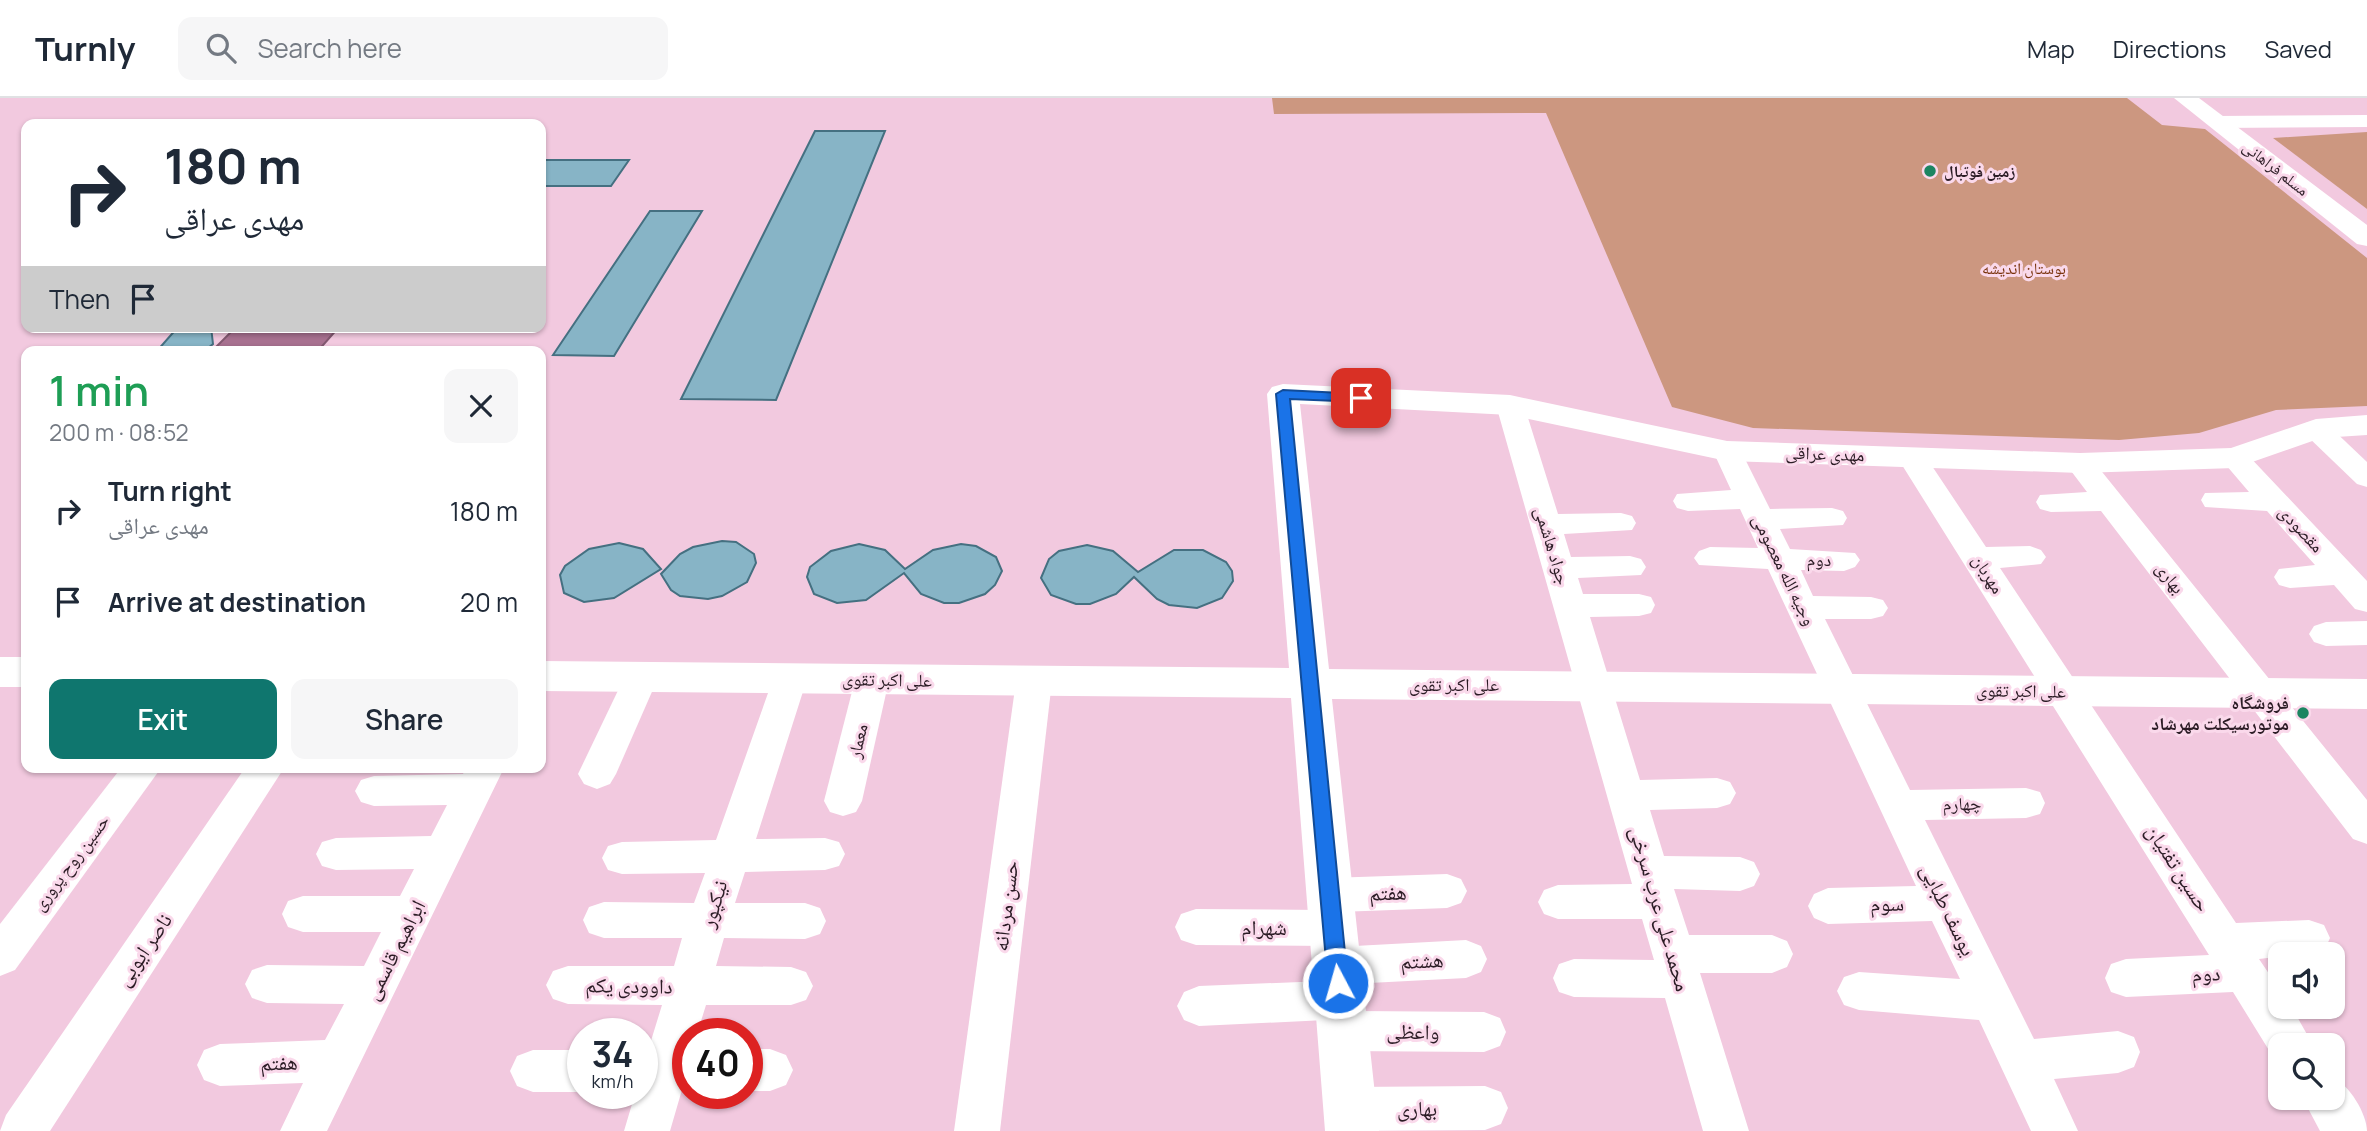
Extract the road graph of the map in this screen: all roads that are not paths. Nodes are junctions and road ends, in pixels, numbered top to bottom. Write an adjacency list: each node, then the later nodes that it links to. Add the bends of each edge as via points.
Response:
1 (2185, 98): 4 (main road, مسلم فراهانی)
2 (2330, 98): 3 (street)
3 (2366, 121): 4 (street)
4 (2216, 122): 5 (main road, مسلم فراهانی)
5 (2367, 238)
6 (1510, 405): 9 (main road, مهدی عراقی); 22 (street, جواد هاشمی); 44 (main road, مهدی عراقی, via 1283,394)
7 (2367, 425): 8 (main road, مهدی عراقی)
8 (2316, 429): 11 (main road, مهدی عراقی); 13 (street)
9 (1727, 451): 10 (main road, مهدی عراقی); 19 (street, وجیه الله معصومی)
10 (1912, 457): 12 (main road, مهدی عراقی); 25 (street, مهربان)
11 (2235, 458): 12 (main road, مهدی عراقی); 18 (street, مقصودی)
12 (2080, 463): 16 (street, بهاری)
13 (2367, 478)
14 (2216, 500): 18 (street)
15 (1688, 501): 19 (street)
16 (2110, 501): 17 (street); 48 (street, بهاری)
17 (2051, 502)
18 (2275, 502): 30 (street, مقصودی)
19 (1755, 509): 20 (street); 26 (street, وجیه الله معصومی)
20 (1832, 518)
21 (1621, 523): 22 (street)
22 (1545, 524): 29 (street, جواد هاشمی)
23 (2030, 557): 25 (street)
24 (1710, 558): 26 (street, دوم)
25 (1978, 558): 47 (street, مهربان)
26 (1778, 559): 27 (street, دوم); 35 (street, وجیه الله معصومی)
27 (1844, 560)
28 (1630, 567): 29 (street)
29 (1558, 568): 34 (street, جواد هاشمی)
30 (2343, 574): 31 (street); 32 (street, مقصودی)
31 (2290, 577)
32 (2367, 601)
33 (1639, 605): 34 (street)
34 (1570, 606): 45 (street, جواد هاشمی)
35 (1802, 607): 36 (street); 46 (street, وجیه الله معصومی)
36 (1871, 608)
37 (2367, 633): 38 (street)
38 (2326, 634)
39 (546, 676): 40 (main road, علی اکبر تقوی)
40 (642, 678): 41 (main road, علی اکبر تقوی); 52 (street)
41 (790, 679): 42 (main road, علی اکبر تقوی); 64 (street, نیکپور)
42 (873, 680): 43 (main road, علی اکبر تقوی); 57 (street, معمار)
43 (1034, 681): 44 (main road, علی اکبر تقوی); 110 (street, حسن مردانه)
44 (1310, 684): 45 (main road, علی اکبر تقوی); 83 (main road)
45 (1594, 686): 46 (main road, علی اکبر تقوی); 56 (street, محمد علی عرب سرخی)
46 (1841, 689): 47 (main road, علی اکبر تقوی); 59 (street, یوسف طبایی)
47 (2064, 691): 48 (main road, علی اکبر تقوی); 81 (street, حسین تفتیان)
48 (2260, 693): 49 (main road, علی اکبر تقوی); 60 (street, بهاری)
49 (2367, 694)
50 (138, 773): 80 (street, حسین روح پروری)
51 (262, 773): 107 (street, ناصر ایوبی)
52 (597, 774)
53 (480, 779): 54 (street); 61 (street, ابراهیم قاسمی)
54 (374, 792)
55 (1717, 793): 56 (street)
56 (1626, 795): 67 (street, محمد علی عرب سرخی)
57 (844, 802)
58 (2026, 803): 59 (street, چهارم)
59 (1898, 805): 70 (street, یوسف طبایی)
60 (2367, 828)
61 (445, 852): 62 (street); 73 (street, ابراهیم قاسمی)
62 (336, 853)
63 (825, 855): 64 (street)
64 (729, 857): 65 (street); 74 (street, نیکپور)
65 (622, 858)
66 (1740, 874): 67 (street)
67 (1653, 886): 69 (street); 84 (street, محمد علی عرب سرخی)
68 (1447, 891): 83 (street, هفتم)
69 (1559, 902)
70 (1945, 902): 71 (street, سوم); 93 (street, یوسف طبایی)
71 (1828, 906)
72 (303, 914): 73 (street)
73 (413, 914): 88 (street, ابراهیم قاسمی)
74 (709, 919): 75 (street); 76 (street); 90 (street, نیکپور)
75 (604, 920)
76 (805, 920)
77 (1196, 927): 83 (street, شهرام)
78 (2309, 938): 81 (street)
79 (1772, 954): 84 (street)
80 (0, 957)
81 (2235, 957): 86 (street, دوم); 96 (street, حسین تفتیان)
82 (1466, 959): 83 (street, هشتم)
83 (1336, 964): 94 (street); 95 (street, واعظی); 106 (main road)
84 (1677, 966): 85 (street); 111 (street, محمد علی عرب سرخی)
85 (1574, 978)
86 (2126, 978)
87 (267, 984): 88 (street)
88 (377, 985): 99 (street, ابراهیم قاسمی)
89 (568, 985): 90 (street, داوودی یکم)
90 (690, 986): 91 (street); 103 (street, نیکپور)
91 (792, 986)
92 (1859, 991): 93 (street)
93 (1992, 1001): 98 (street, یوسف طبایی)
94 (1199, 1006)
95 (1484, 1032)
96 (2283, 1033)
97 (2118, 1052): 98 (street)
98 (2021, 1061): 112 (street, یوسف طبایی)
99 (338, 1062): 100 (street, هفتم); 108 (street, ابراهیم قاسمی)
100 (219, 1065)
101 (533, 1071): 102 (street)
102 (567, 1071)
103 (665, 1072): 109 (street, نیکپور)
104 (1485, 1108): 106 (street, بهاری)
105 (2333, 1110): 113 (street)
106 (1351, 1120)
107 (23, 1131)
108 (303, 1131)
109 (647, 1131)
110 (977, 1131)
111 (1726, 1131)
112 (2055, 1131)
113 (2347, 1131)

